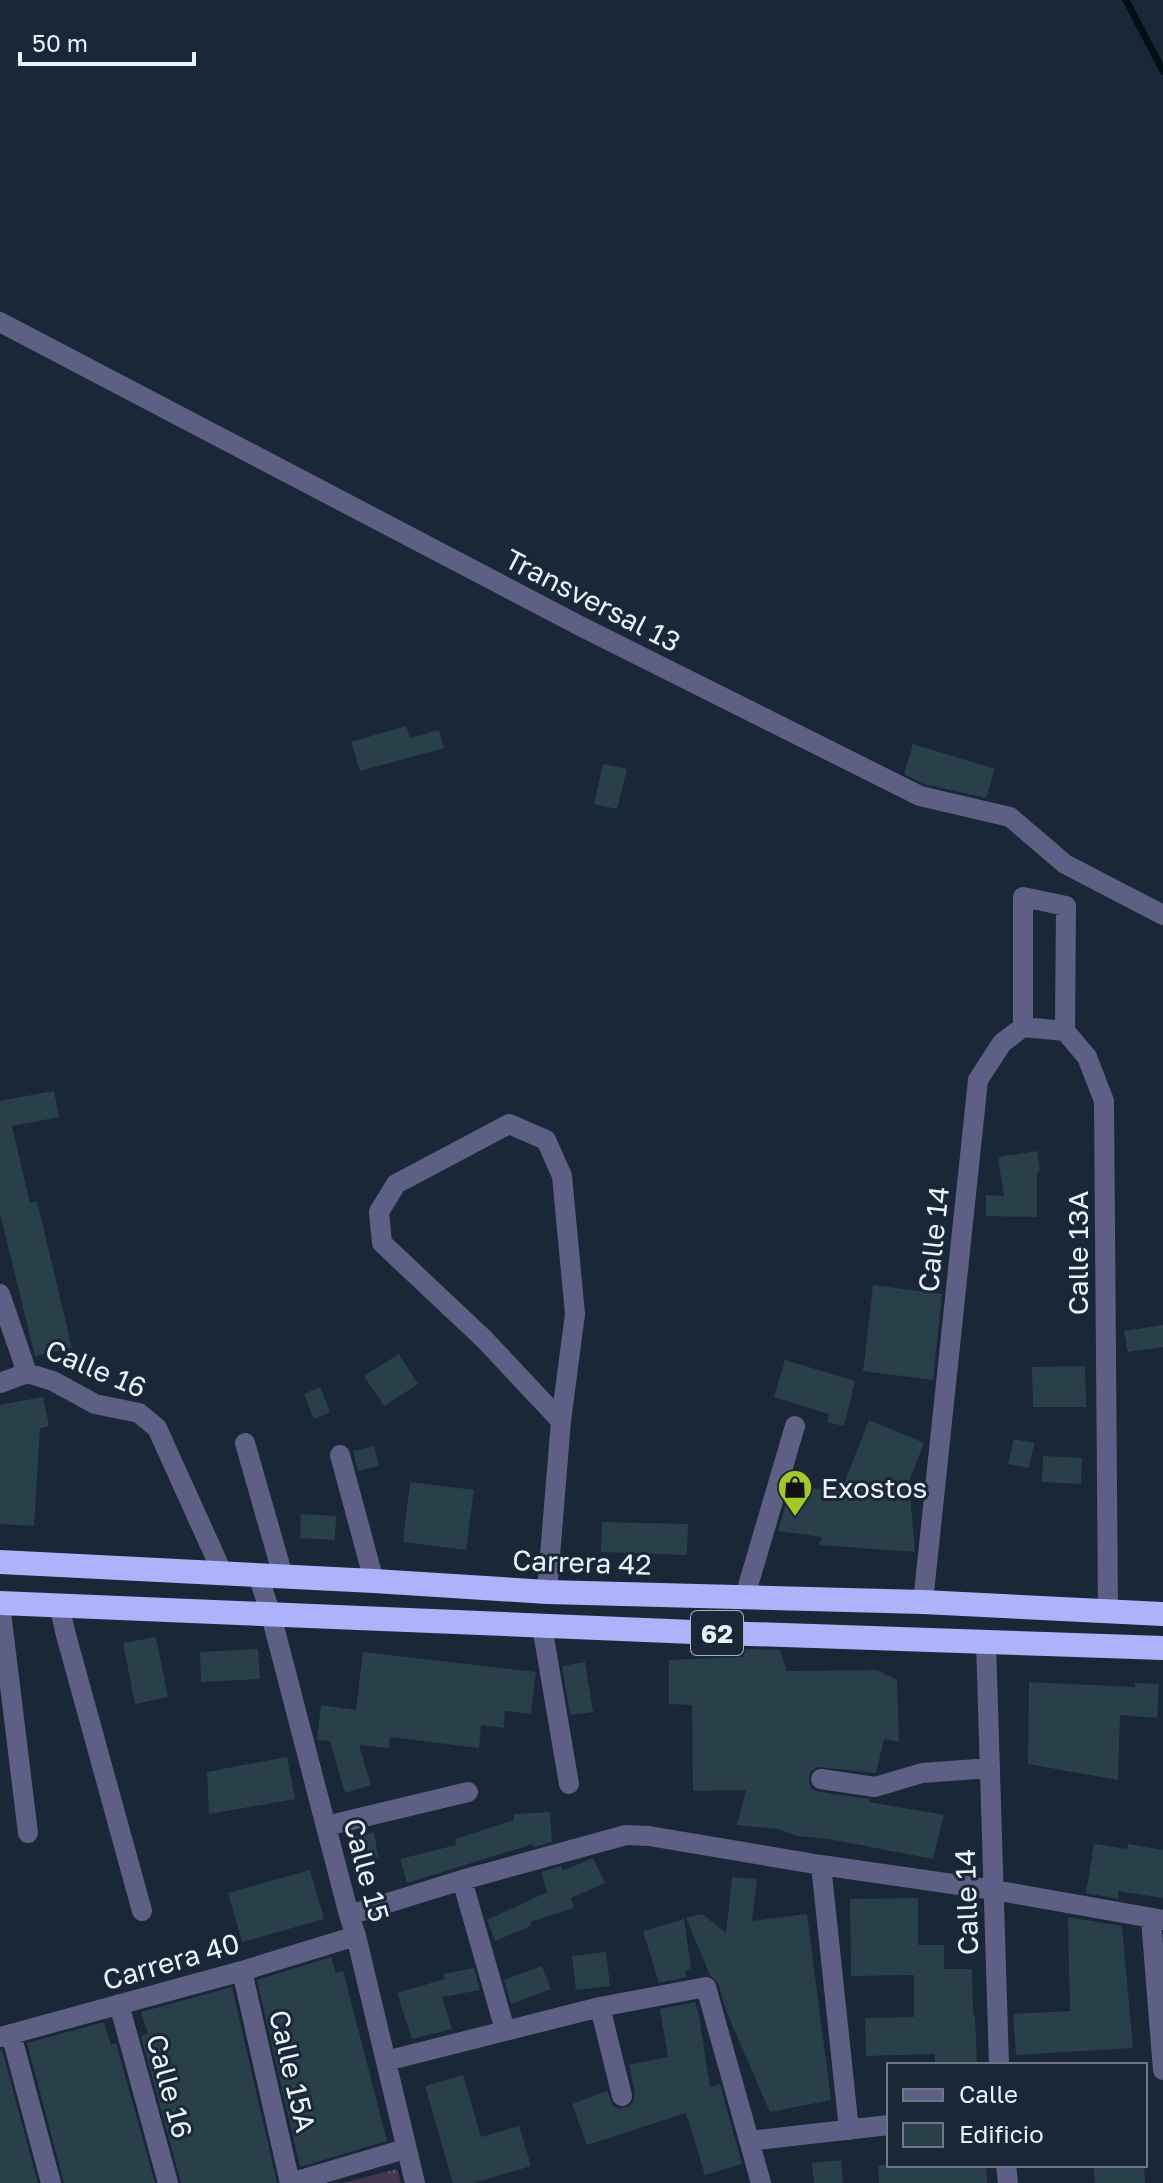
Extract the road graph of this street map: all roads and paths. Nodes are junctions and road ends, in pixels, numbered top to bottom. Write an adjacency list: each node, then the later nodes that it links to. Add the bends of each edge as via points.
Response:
1 (0, 322): 2 (street, Transversal 13, via 580,626 920,796 1010,817 1065,864)
2 (1163, 915)
3 (1023, 1027): 4 (street); 4 (street, via 1023,897 1066,906); 19 (street, Calle 14, via 1002,1043 978,1080)
4 (1065, 1031): 22 (street, Calle 13A, via 1087,1057 1104,1101)
5 (0, 1294): 6 (street, Calle 16)
6 (27, 1373): 7 (street); 13 (street, Calle 16, via 95,1404 139,1413 157,1428)
7 (0, 1383)
8 (561, 1421): 8 (street, via 382,1243 379,1212 396,1184 509,1124 546,1140 562,1176 575,1314); 17 (street)
9 (795, 1426): 18 (street)
10 (245, 1443): 15 (street)
11 (340, 1455): 16 (street)
12 (0, 1562): 13 (highway, Carrera 42 / 62)
13 (223, 1574): 14 (highway, Carrera 42 / 62)
14 (258, 1575): 15 (highway, Carrera 42 / 62); 24 (street, Calle 15)
15 (283, 1576): 16 (highway, Carrera 42 / 62)
16 (374, 1581): 17 (highway, Carrera 42 / 62)
17 (547, 1592): 18 (highway, Carrera 42 / 62)
18 (745, 1596): 19 (highway, Carrera 42 / 62)
19 (923, 1602): 22 (highway, Carrera 42 / 62)
20 (0, 1603): 21 (highway, 62); 33 (street)
21 (59, 1605): 24 (highway, 62); 37 (street)
22 (1108, 1611): 23 (highway, Carrera 42 / 62)
23 (1163, 1614)
24 (271, 1615): 25 (highway, 62); 32 (street, Calle 15)
25 (542, 1626): 26 (highway, 62); 30 (street)
26 (986, 1642): 27 (highway, 62); 28 (street, Calle 14)
27 (1163, 1648)
28 (990, 1768): 29 (street, via 922,1773 875,1787); 36 (street, Calle 14)
29 (821, 1779)
30 (569, 1784)
31 (468, 1792): 32 (street)
32 (326, 1826): 38 (street, Calle 15)
33 (28, 1833)
34 (821, 1865): 35 (street, via 626,1835); 36 (street); 51 (street)
35 (462, 1880): 38 (street); 44 (street)
36 (994, 1890): 39 (street); 47 (street, Calle 14)
37 (142, 1911)
38 (349, 1915): 40 (street, Calle 15)
39 (1157, 1919): 48 (street)
40 (356, 1936): 41 (street, Carrera 40); 46 (street, Calle 15)
41 (242, 1971): 42 (street, Carrera 40); 56 (street, Calle 15A)
42 (119, 2004): 45 (street, Carrera 40); 55 (street, Calle 16)
43 (600, 2007): 44 (street); 49 (street); 52 (street, via 706,1987)
44 (505, 2030): 46 (street)
45 (5, 2036): 54 (street)
46 (386, 2061): 53 (street, Calle 15)
47 (999, 2063)
48 (1163, 2070)
49 (622, 2096)
50 (887, 2125): 51 (street)
51 (849, 2130): 52 (street)
52 (749, 2141): 58 (street)
53 (405, 2149): 56 (street); 57 (street, Calle 15)
54 (51, 2183)
55 (168, 2183)
56 (290, 2183)
57 (415, 2183)
58 (761, 2183)

